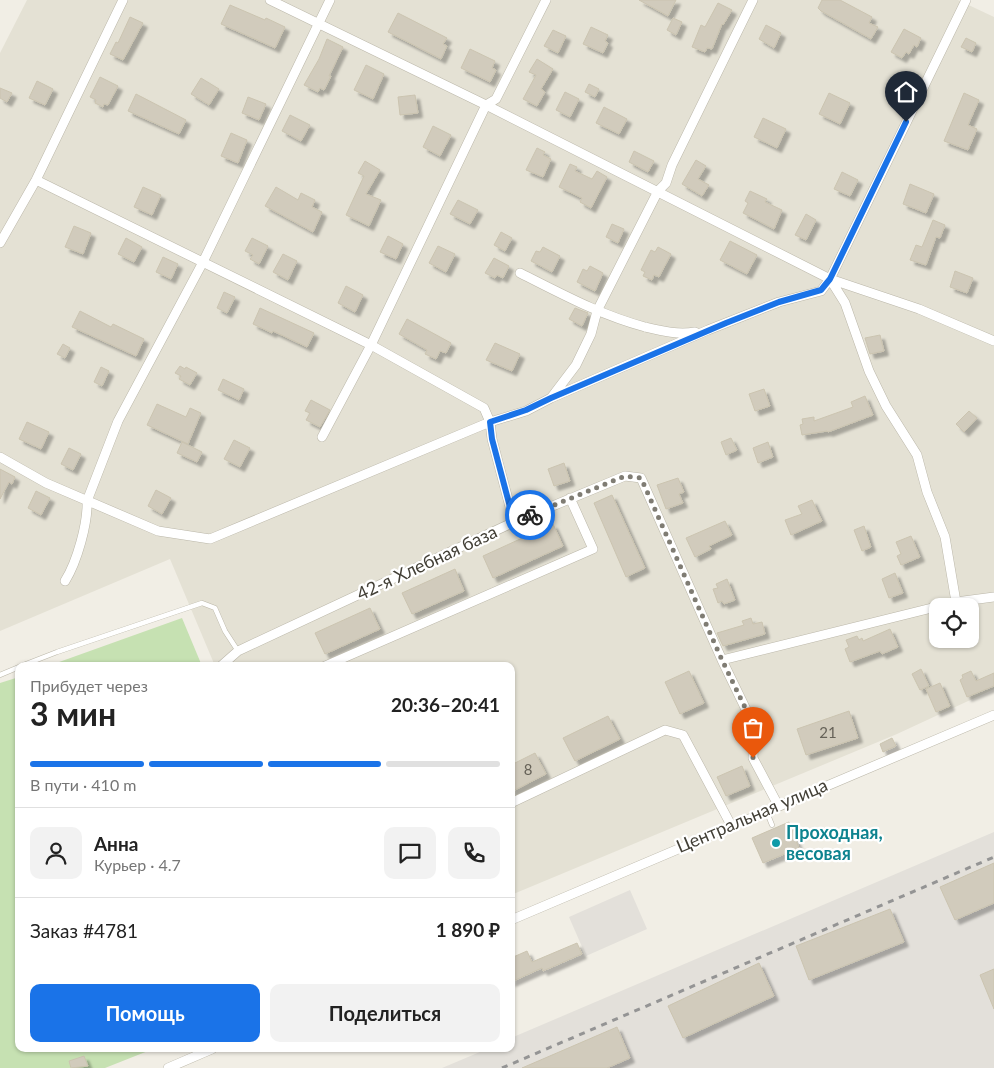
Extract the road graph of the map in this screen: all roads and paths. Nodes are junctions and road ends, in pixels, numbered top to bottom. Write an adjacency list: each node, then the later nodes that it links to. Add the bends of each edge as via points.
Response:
1 (123, 0): 9 (street)
2 (270, 0): 7 (street)
3 (330, 0): 7 (street)
4 (546, 0): 8 (street, via 496,99)
5 (753, 0): 10 (street, via 666,183)
6 (966, 0): 14 (street)
7 (318, 24): 8 (street); 12 (street)
8 (486, 105): 10 (street); 18 (street)
9 (36, 180): 11 (street); 12 (street)
10 (658, 191): 14 (street); 15 (street)
11 (0, 243)
12 (203, 262): 18 (street); 24 (street, via 118,421)
13 (520, 273): 15 (street)
14 (830, 279): 16 (street, via 821,290 779,302); 17 (street, via 919,309); 28 (street, via 845,303 873,380 917,455 945,537)
15 (597, 311): 16 (street, via 662,331 686,334); 19 (street, via 591,334 576,365)
16 (708, 330): 19 (street)
17 (994, 341)
18 (371, 345): 20 (street, via 484,408); 21 (street)
19 (551, 398): 20 (street)
20 (490, 422): 24 (street, via 210,539 158,531); 25 (street)
21 (322, 437)
22 (0, 458): 24 (street, via 46,483)
23 (570, 498): 25 (street, 42-я Хлебная база); 32 (street, 42-я Хлебная база, via 625,476 641,478); 35 (street, via 593,549)
24 (87, 500): 26 (street, via 73,568)
25 (514, 522): 31 (street, 42-я Хлебная база)
26 (65, 581)
27 (994, 597): 29 (street)
28 (955, 598)
29 (979, 599)
30 (929, 609): 32 (street)
31 (238, 651): 33 (lane, via 215,608 202,603); 34 (street, 42-я Хлебная база)
32 (722, 660): 40 (street, 42-я Хлебная база, via 754,726 753,758)
33 (32, 662)
34 (226, 662)
35 (334, 662)
36 (15, 669): 37 (lane)
37 (0, 675)
38 (994, 715): 40 (street, Центральная улица)
39 (515, 801): 42 (street, via 664,730 683,735)
40 (778, 805): 41 (street, Центральная улица)
41 (766, 810): 42 (street, Центральная улица); 43 (lane)
42 (731, 825): 44 (street, Центральная улица)
43 (772, 825)
44 (515, 918)
45 (205, 1052): 46 (street)
46 (168, 1068)

